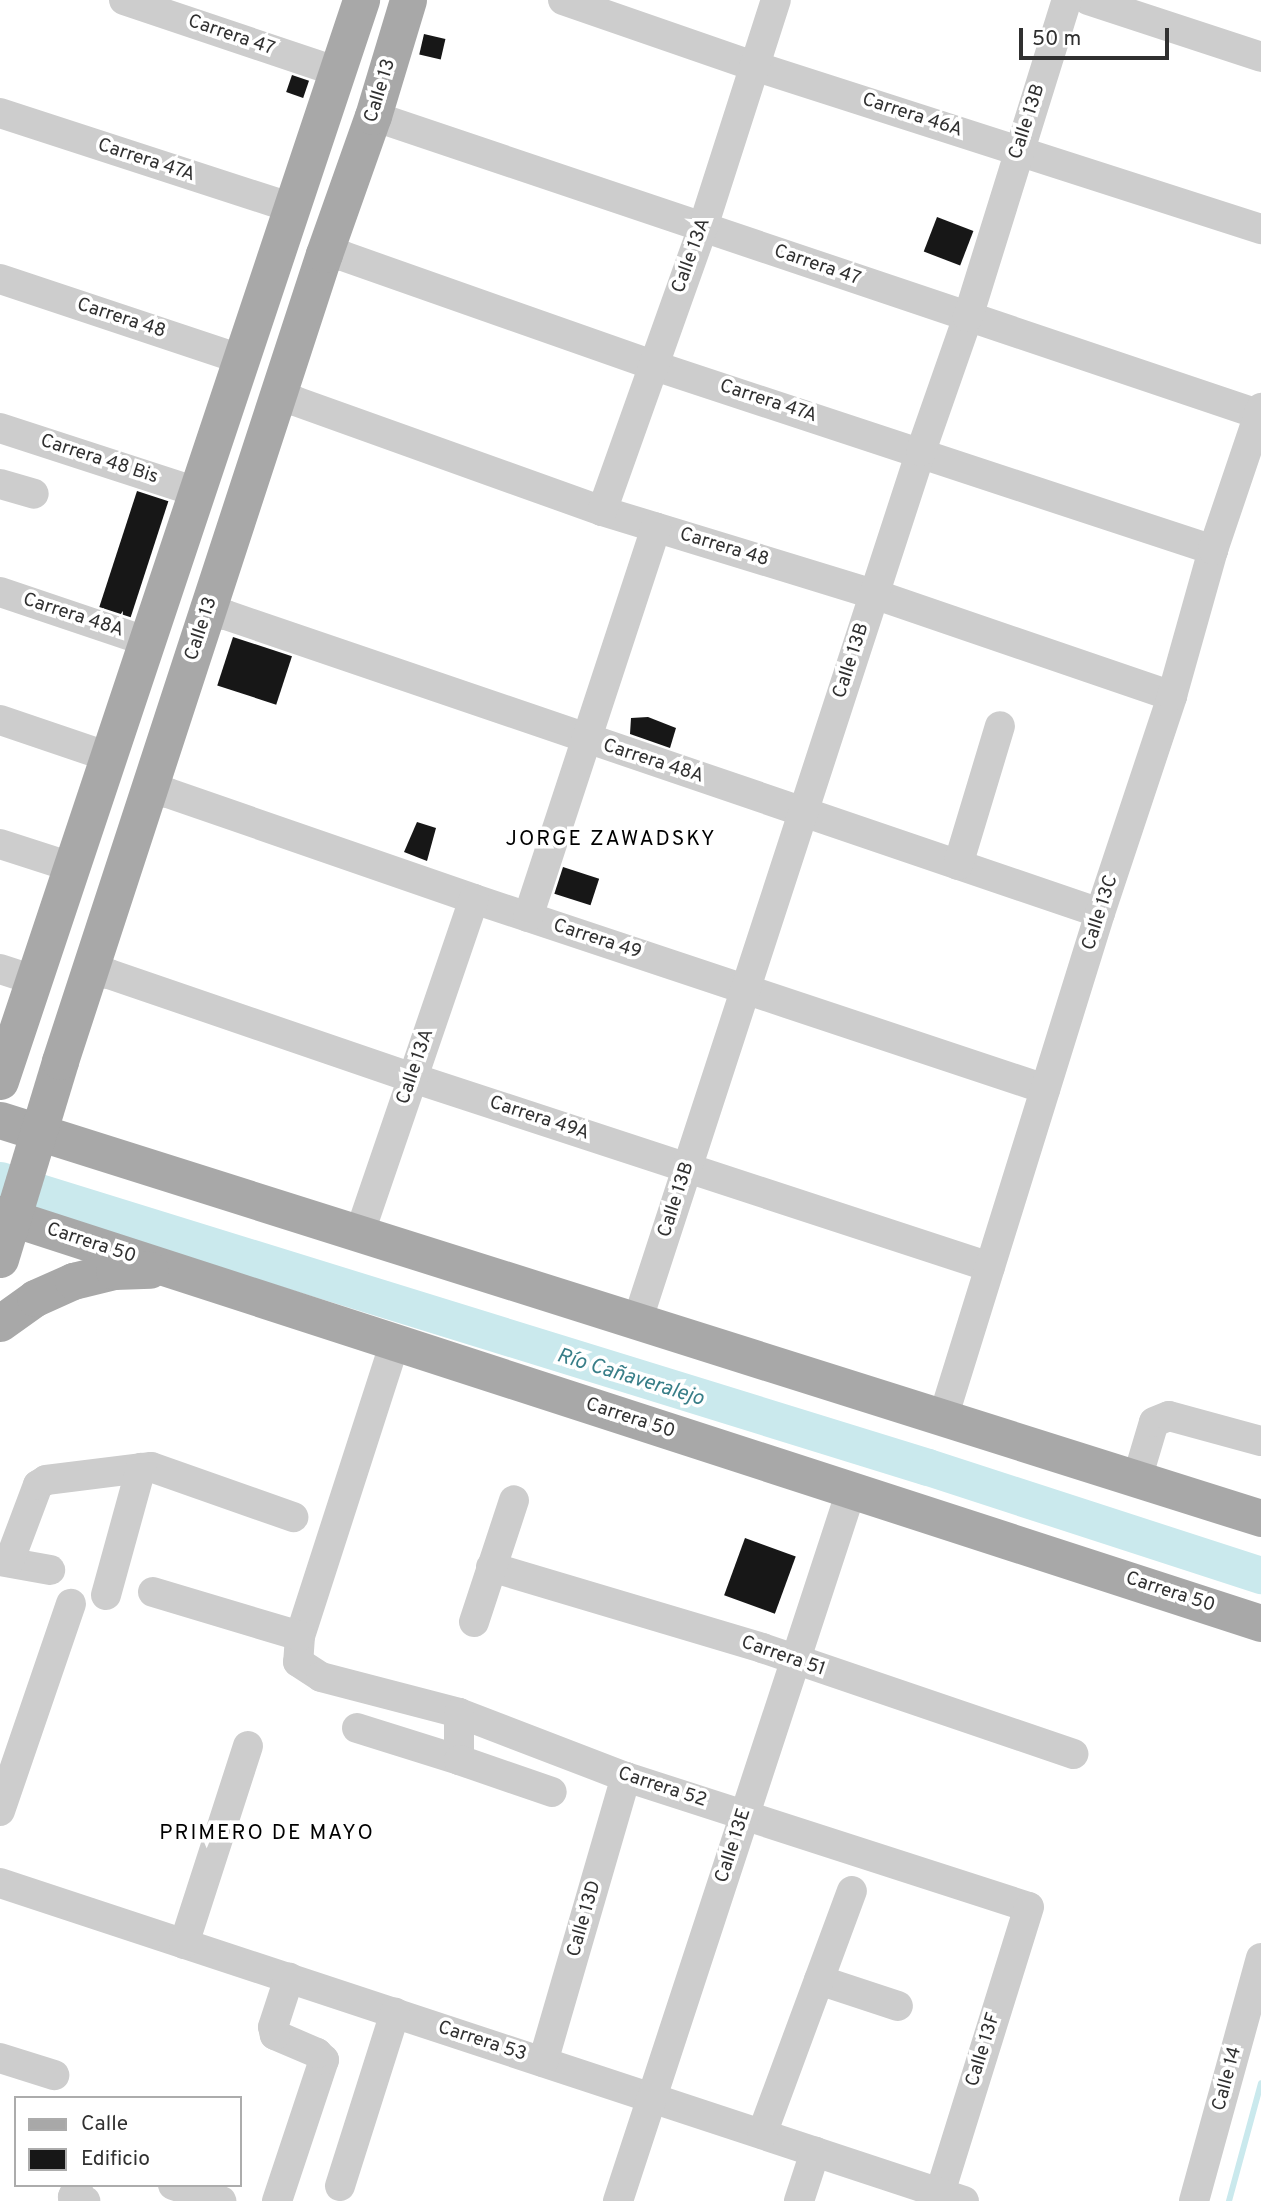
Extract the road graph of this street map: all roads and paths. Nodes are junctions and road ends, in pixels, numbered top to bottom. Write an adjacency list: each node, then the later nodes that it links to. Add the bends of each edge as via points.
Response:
1 (124, 0): 10 (street, Carrera 47)
2 (361, 0): 10 (main road)
3 (408, 0): 12 (main road, Calle 13)
4 (564, 0): 9 (street, Carrera 46A)
5 (776, 0): 9 (street, Calle 13A)
6 (1067, 0): 13 (street, Calle 13B)
7 (1088, 0): 8 (street)
8 (1261, 57)
9 (754, 66): 13 (street, Carrera 46A); 15 (street, Calle 13A)
10 (338, 72): 14 (main road)
11 (0, 113): 14 (street, Carrera 47A)
12 (373, 116): 15 (street, Carrera 47); 17 (main road, Calle 13)
13 (1018, 150): 16 (street, Carrera 46A); 19 (street, Calle 13B)
14 (292, 208): 20 (main road)
15 (703, 227): 19 (street, Carrera 47); 21 (street, Calle 13A)
16 (1261, 229)
17 (324, 254): 21 (street, Carrera 47A, via 343,256); 22 (main road, Calle 13)
18 (0, 279): 20 (street, Carrera 48)
19 (968, 317): 23 (street, Carrera 47); 25 (street, Calle 13B)
20 (241, 359): 27 (main road)
21 (652, 365): 25 (street, Carrera 47A); 29 (street, Calle 13A)
22 (276, 400): 29 (street, Carrera 48, via 295,401); 34 (main road, Calle 13)
23 (1260, 413): 31 (street, Calle 13C)
24 (0, 428): 27 (street, Carrera 48 Bis)
25 (921, 451): 31 (street, Carrera 47A); 33 (street, Calle 13B)
26 (1, 488): 28 (street)
27 (197, 492): 35 (main road)
28 (34, 494)
29 (602, 510): 30 (street, Carrera 48)
30 (656, 527): 33 (street, Carrera 48); 40 (street)
31 (1213, 550): 37 (street, Calle 13C)
32 (0, 592): 35 (street, Carrera 48A)
33 (874, 594): 37 (street, Carrera 48); 43 (street, Calle 13B)
34 (207, 614): 36 (main road, Calle 13); 40 (street, Carrera 48A, via 226,615)
35 (146, 641): 36 (main road); 41 (main road)
36 (192, 656): 42 (main road, Calle 13)
37 (1172, 695): 48 (street, Calle 13C)
38 (0, 720): 41 (street)
39 (1000, 726): 45 (street)
40 (586, 740): 43 (street, Carrera 48A); 49 (street)
41 (109, 757): 46 (main road)
42 (149, 790): 47 (street, Carrera 49); 51 (main road, Calle 13)
43 (803, 812): 45 (street, Carrera 48A); 53 (street, Calle 13B)
44 (0, 844): 46 (street)
45 (958, 865): 48 (street, Carrera 48A)
46 (71, 867): 52 (main road)
47 (474, 899): 49 (street, Carrera 49); 56 (street, Calle 13A)
48 (1100, 913): 58 (street, Calle 13C)
49 (528, 917): 53 (street, Carrera 49)
50 (0, 969): 52 (street)
51 (90, 972): 55 (main road, Calle 13); 56 (street, Carrera 49A, via 109,974)
52 (36, 981): 54 (main road)
53 (746, 989): 58 (street, Carrera 49); 62 (street, Calle 13B)
54 (10, 1035): 57 (main road)
55 (60, 1061): 60 (main road, Calle 13); 61 (main road, via 61,1089 69,1116)
56 (413, 1078): 62 (street, Carrera 49A); 64 (street, Calle 13A)
57 (0, 1081)
58 (1045, 1089): 66 (street, Calle 13C)
59 (0, 1120): 60 (main road)
60 (36, 1142): 61 (main road); 63 (main road, Calle 13)
61 (99, 1153): 64 (main road)
62 (688, 1168): 66 (street, Carrera 49A); 68 (street, Calle 13B)
63 (10, 1212): 65 (main road, Calle 13); 67 (main road, Carrera 50)
64 (359, 1235): 68 (main road)
65 (0, 1259)
66 (989, 1267): 71 (street, Calle 13C)
67 (177, 1273): 69 (main road, via 135,1270 83,1278 35,1298); 70 (main road, Carrera 50)
68 (637, 1322): 71 (main road)
69 (0, 1323)
70 (395, 1342): 75 (main road, Carrera 50); 87 (street)
71 (943, 1418): 74 (main road)
72 (1261, 1441): 74 (street, via 1169,1416 1154,1422)
73 (141, 1468): 77 (street, via 151,1467); 79 (street, via 41,1482); 83 (street)
74 (1137, 1479): 78 (main road)
75 (851, 1491): 86 (main road, Carrera 50); 88 (street, Calle 13E)
76 (514, 1500): 80 (street)
77 (293, 1517)
78 (1261, 1518)
79 (4, 1561): 81 (street)
80 (491, 1567): 85 (street); 88 (street, Carrera 51)
81 (50, 1570)
82 (153, 1592): 87 (street, Carrera 52)
83 (106, 1595)
84 (71, 1604): 96 (street)
85 (474, 1622)
86 (1259, 1623)
87 (299, 1649): 89 (street, Carrera 52, via 321,1677)
88 (795, 1660): 92 (street, Carrera 51); 97 (street, Calle 13E)
89 (459, 1713): 93 (street); 94 (street, Carrera 52)
90 (356, 1727): 93 (street)
91 (248, 1746): 101 (street)
92 (1073, 1754)
93 (459, 1760): 95 (street)
94 (626, 1777): 97 (street, Carrera 52); 108 (street, Calle 13D)
95 (552, 1792)
96 (0, 1811)
97 (744, 1815): 100 (street, Carrera 52); 110 (street, Calle 13E)
98 (0, 1883): 101 (street, Carrera 53)
99 (852, 1891): 104 (street)
100 (1029, 1907): 116 (street, Calle 13F)
101 (184, 1944): 103 (street, Carrera 53)
102 (1261, 1958): 122 (street, Calle 14)
103 (289, 1978): 106 (street, Carrera 53); 119 (street, via 273,2026 275,2035 324,2060)
104 (819, 1980): 105 (street); 111 (street)
105 (898, 2007)
106 (395, 2013): 108 (street, Carrera 53); 113 (street)
107 (0, 2058): 109 (street)
108 (543, 2062): 110 (street, Carrera 53)
109 (54, 2075)
110 (652, 2098): 111 (street, Carrera 53); 120 (street, Calle 13E)
111 (762, 2134): 112 (street, Carrera 53)
112 (815, 2152): 116 (street, Carrera 53); 121 (street)
113 (340, 2186)
114 (77, 2187): 117 (street, via 74,2197)
115 (179, 2187): 118 (street)
116 (952, 2197)
117 (85, 2201)
118 (221, 2201)
119 (277, 2201)
120 (618, 2201)
121 (799, 2201)
122 (1194, 2201)

